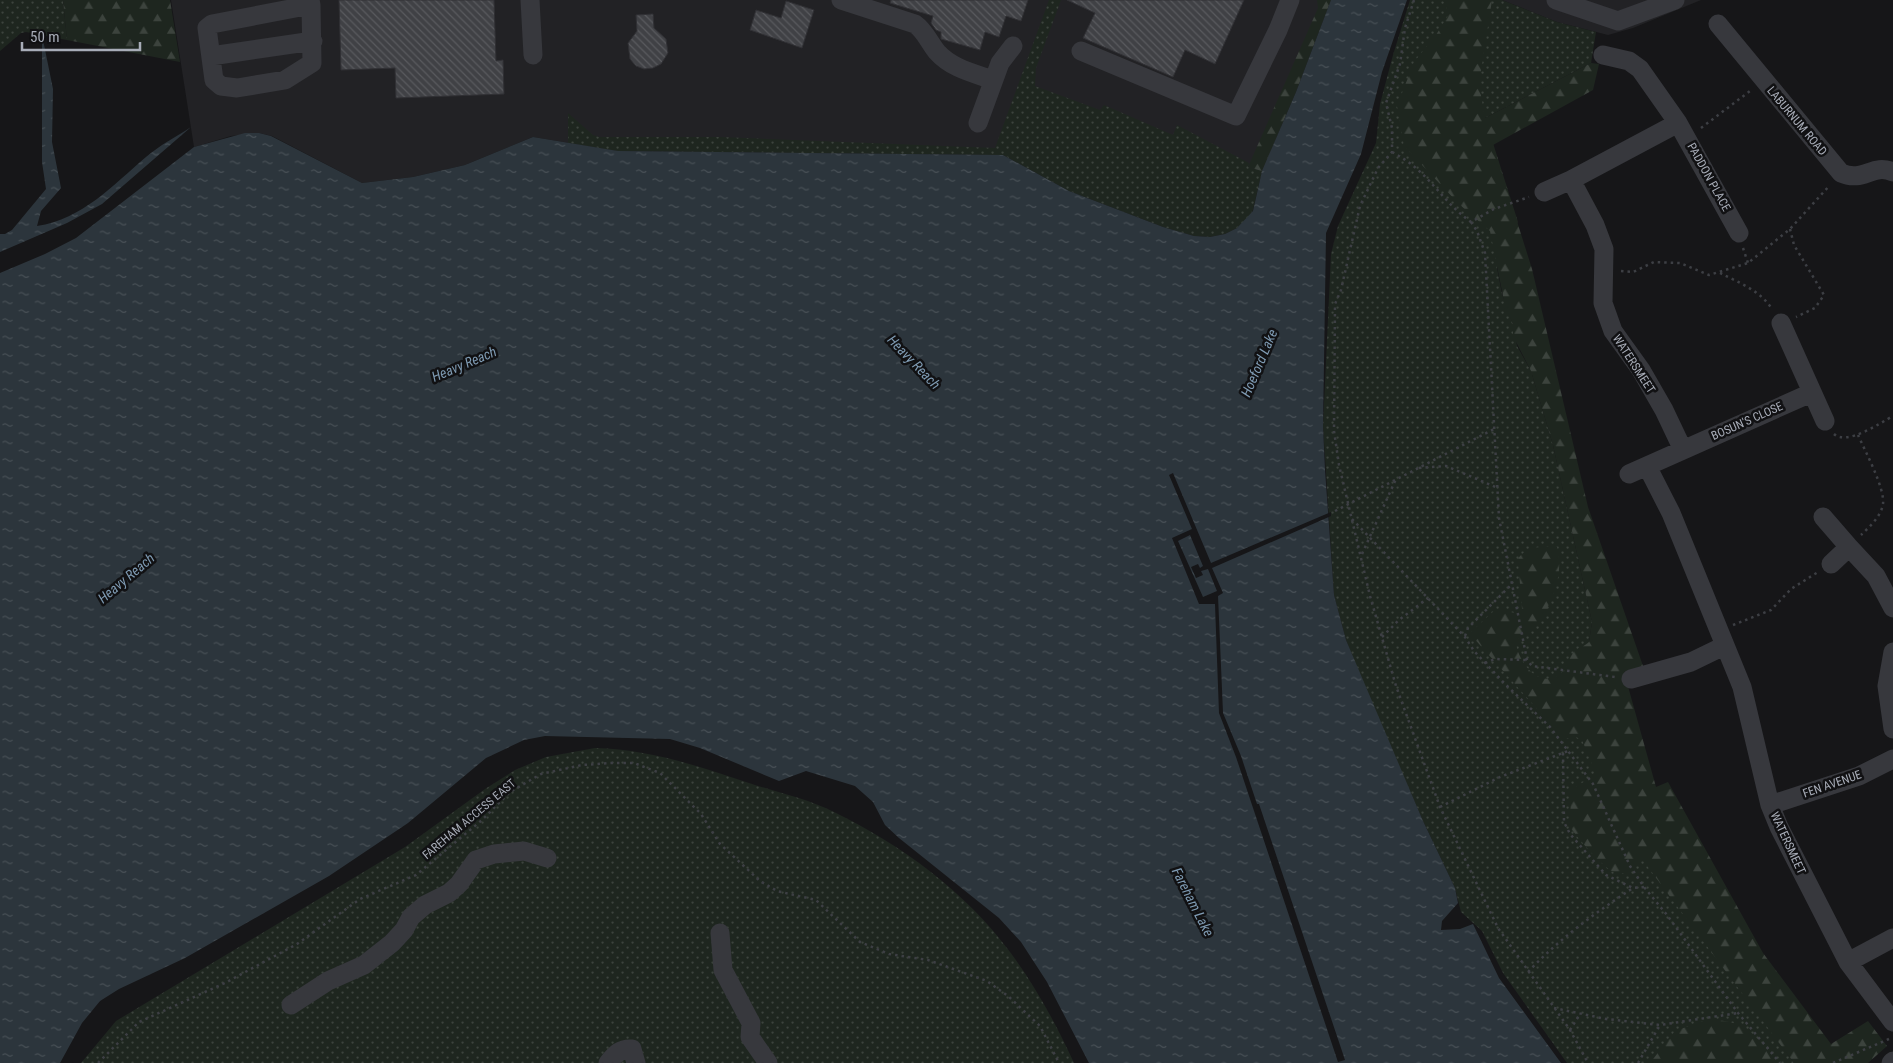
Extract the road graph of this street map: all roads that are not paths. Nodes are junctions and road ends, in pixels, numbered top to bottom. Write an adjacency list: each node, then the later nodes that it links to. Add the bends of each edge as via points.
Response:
1 (530, 0): 11 (street)
2 (841, 0): 14 (street, via 915,24 948,62)
3 (1290, 0): 10 (street, via 1236,116)
4 (1556, 0): 5 (street, via 1618,21)
5 (1671, 1)
6 (310, 3): 8 (street); 13 (street, via 212,24 207,28)
7 (1718, 24): 17 (street, LABURNUM ROAD, via 1841,173 1852,178 1876,170)
8 (313, 41): 13 (street); 13 (street, via 312,63 293,77 237,88 221,86 214,80)
9 (1013, 46): 14 (street, via 1000,63)
10 (1081, 51)
11 (533, 55)
12 (1603, 55): 16 (street, PADDON PLACE, via 1629,61 1640,69)
13 (211, 56)
14 (993, 80): 15 (street)
15 (978, 123)
16 (1678, 123): 18 (street); 20 (street, PADDON PLACE)
17 (1893, 172)
18 (1572, 180): 19 (street); 24 (street, WATERSMEET, via 1604,249 1603,303 1613,331 1645,378)
19 (1544, 192)
20 (1739, 233)
21 (1781, 323): 22 (street)
22 (1811, 393): 23 (street); 24 (street, BOSUN'S CLOSE)
23 (1825, 421)
24 (1683, 450): 25 (street)
25 (1647, 466): 26 (street); 31 (street, WATERSMEET, via 1671,513)
26 (1629, 474)
27 (1823, 518): 28 (street)
28 (1849, 547): 29 (street); 30 (street, via 1876,576)
29 (1831, 564)
30 (1893, 608)
31 (1721, 638): 33 (street, via 1691,662); 36 (street, WATERSMEET, via 1742,687)
32 (1893, 652): 34 (street, via 1887,686)
33 (1631, 680)
34 (1893, 729)
35 (1893, 759): 36 (street, FEN AVENUE, via 1859,776)
36 (1770, 805): 40 (street, WATERSMEET)
37 (547, 858): 41 (street, via 524,851 494,854 476,860 459,884 425,905 411,917 392,943 364,965 328,981)
38 (720, 933): 45 (street, via 723,970 759,1024 750,1037)
39 (1893, 938): 40 (street)
40 (1848, 962): 42 (street, WATERSMEET)
41 (291, 1005)
42 (1893, 1022)
43 (608, 1063): 44 (street, via 625,1048 632,1049)
44 (636, 1063)
45 (768, 1063)

